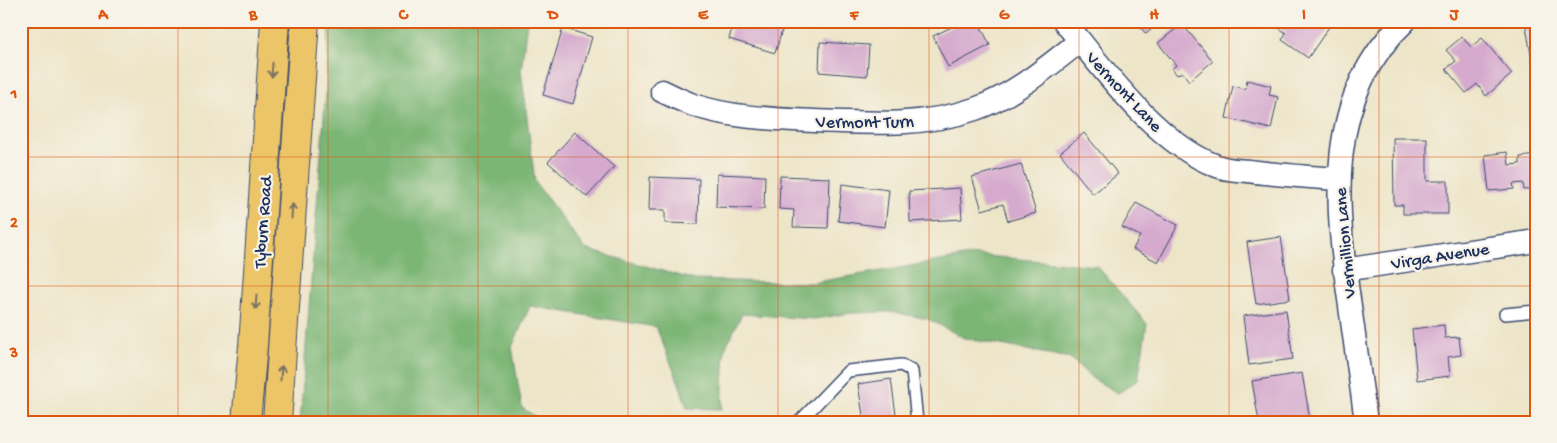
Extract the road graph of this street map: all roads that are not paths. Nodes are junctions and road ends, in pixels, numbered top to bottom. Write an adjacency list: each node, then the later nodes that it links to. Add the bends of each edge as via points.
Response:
1 (275, 21): 12 (main road, Tyburn Road, one-way to 12)
2 (305, 21): 13 (main road, Tyburn Road, one-way to 2)
3 (1064, 21): 5 (street, Vermont Lane)
4 (1405, 21): 7 (street, Vermillion Lane, via 1377,54 1351,108 1343,137)
5 (1080, 41): 6 (street, Vermont Turn, via 1004,96 944,118 905,123 775,119 726,113 693,105); 7 (street, Vermont Lane, via 1126,97 1165,134 1196,156 1219,167)
6 (662, 91)
7 (1339, 179): 9 (street, Vermillion Lane)
8 (1536, 241): 9 (street, Virga Avenue)
9 (1344, 270): 16 (street, Vermillion Lane)
10 (1536, 310): 11 (lane)
11 (1505, 314)
12 (246, 422)
13 (277, 422)
14 (799, 422): 15 (lane, via 848,371 902,365 912,370)
15 (917, 422)
16 (1366, 422)

